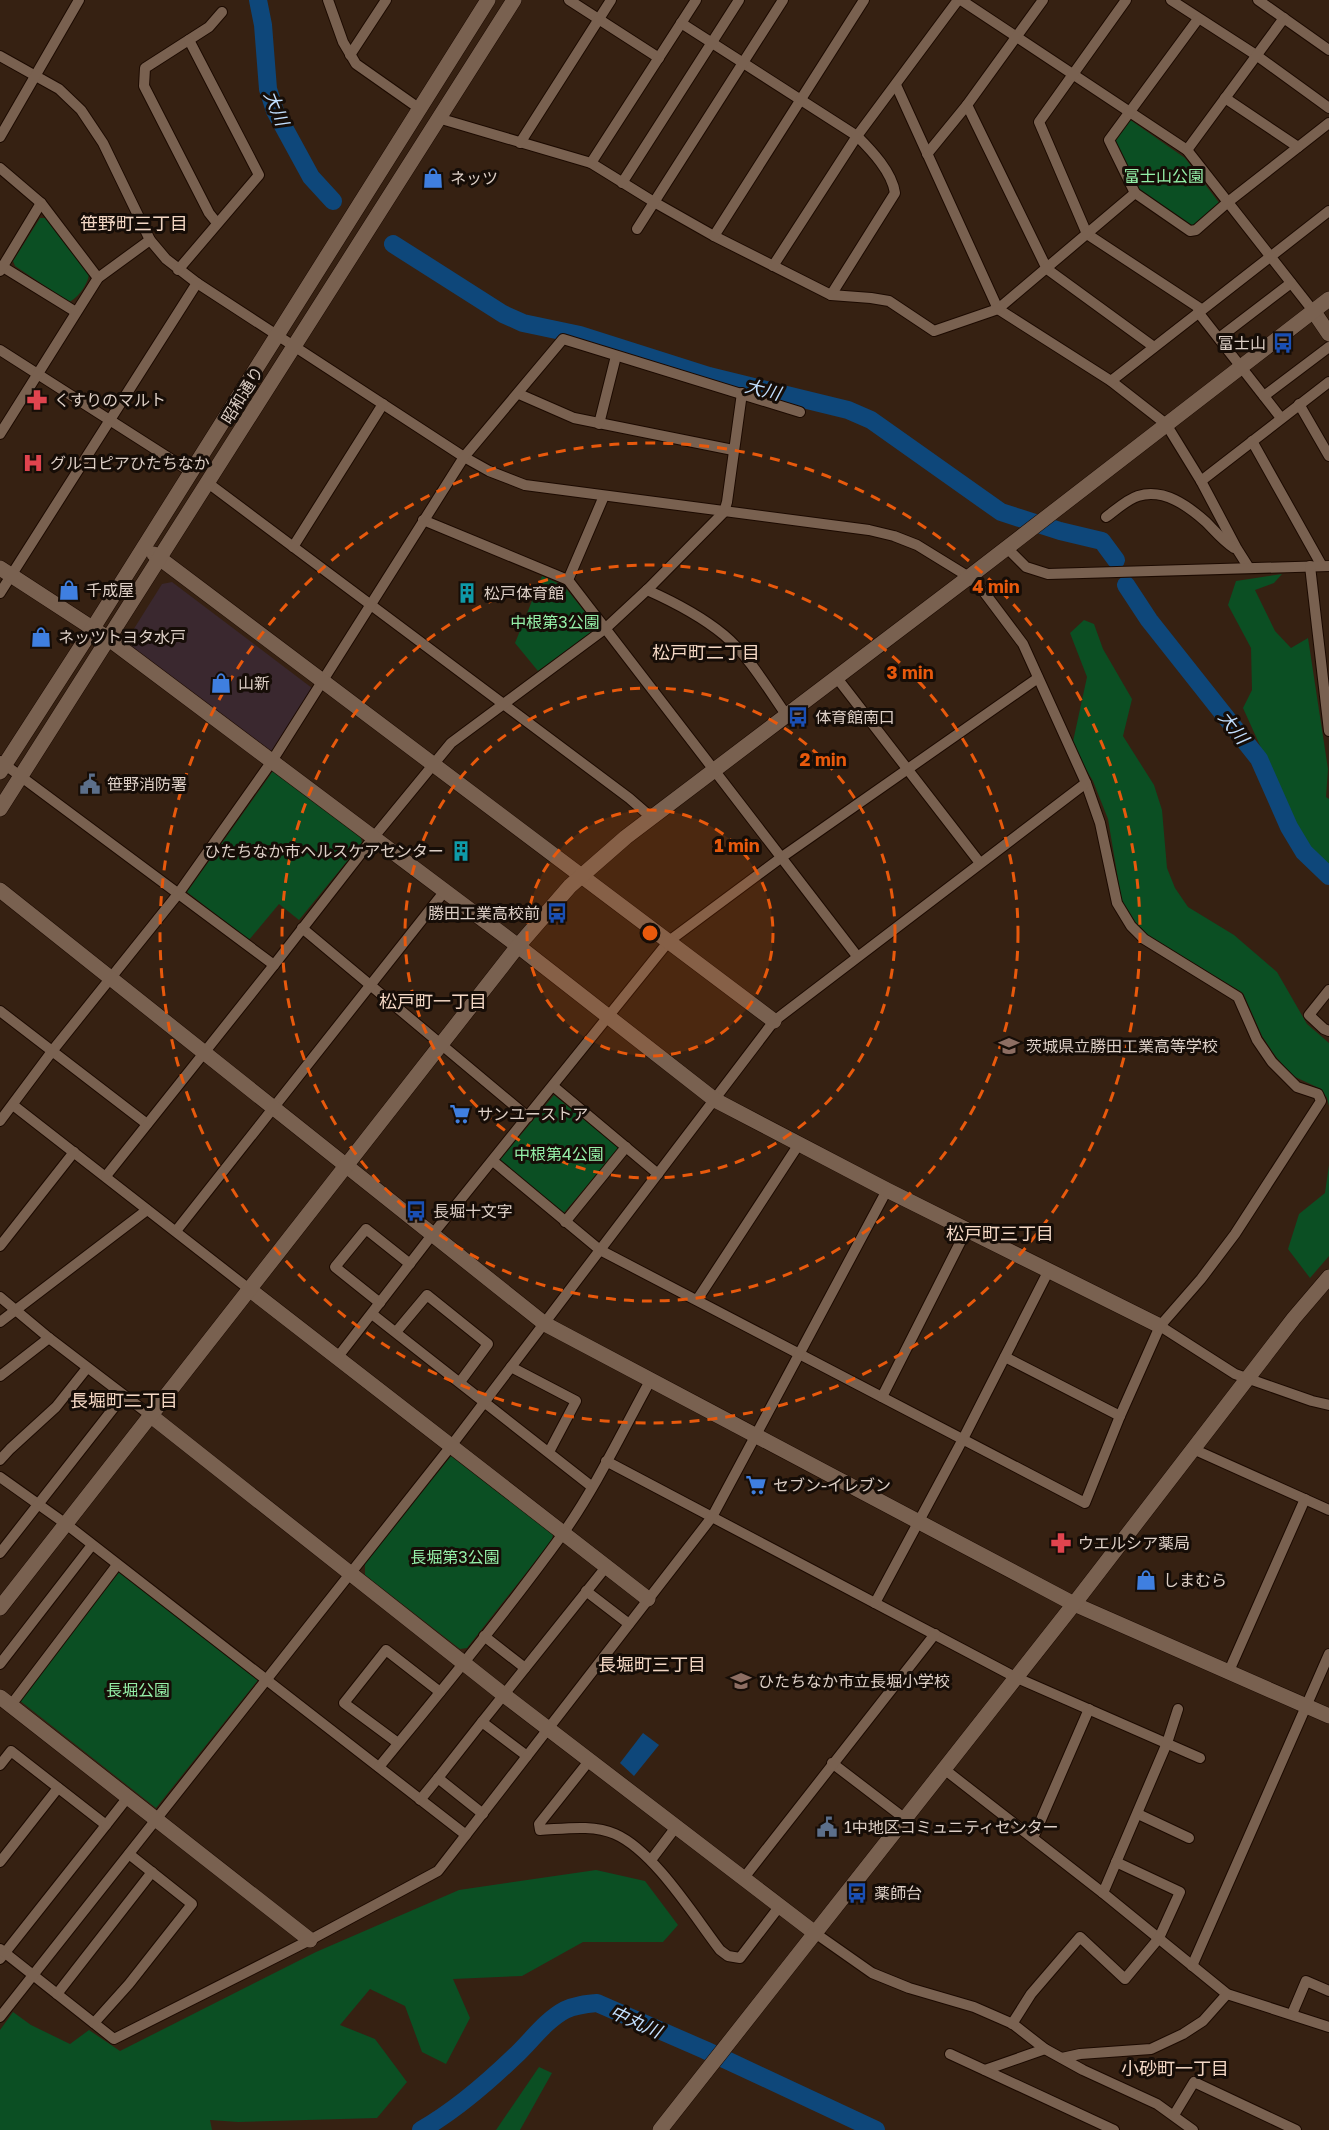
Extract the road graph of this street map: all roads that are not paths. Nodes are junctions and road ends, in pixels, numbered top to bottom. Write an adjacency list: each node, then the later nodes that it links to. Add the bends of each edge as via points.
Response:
1 (79, 0): 32 (street)
2 (328, 0): 26 (street)
3 (386, 0): 26 (street)
4 (488, 0): 38 (street, 昭和通り)
5 (514, 0): 40 (street, 昭和通り)
6 (569, 0): 18 (street)
7 (611, 0): 18 (street)
8 (696, 0): 21 (street)
9 (739, 0): 24 (street)
10 (783, 0): 30 (street)
11 (864, 0): 35 (street)
12 (959, 0): 22 (street); 33 (street)
13 (1043, 0): 22 (street)
14 (1126, 0): 31 (street)
15 (1171, 0): 20 (street)
16 (1258, 0): 19 (street)
17 (222, 12): 23 (street, via 209,27)
18 (599, 18): 29 (street); 44 (street)
19 (1284, 18): 25 (street); 27 (street)
20 (1198, 19): 27 (street); 39 (street)
21 (681, 23): 24 (street); 29 (street)
22 (1016, 38): 31 (street); 36 (street)
23 (189, 40): 56 (street, via 259,175); 56 (street, via 145,68 144,86)
24 (712, 43): 30 (street); 50 (street)
25 (1329, 50)
26 (350, 55): 38 (street, via 356,64)
27 (1256, 55): 34 (street); 37 (street)
28 (0, 56): 32 (street)
29 (659, 58): 48 (street)
30 (744, 63): 35 (street); 52 (street)
31 (1073, 74): 39 (street); 58 (street, via 1039,122)
32 (35, 76): 43 (street); 60 (street, via 59,89 92,125)
33 (896, 85): 42 (street); 47 (street)
34 (1225, 98): 45 (street); 46 (street)
35 (800, 99): 42 (street); 59 (street)
36 (967, 105): 47 (street); 64 (street)
37 (1329, 108)
38 (420, 110): 76 (street, 昭和通り)
39 (1129, 112): 46 (street); 51 (street, via 1109,140)
40 (438, 118): 44 (street); 78 (street, 昭和通り)
41 (1329, 123): 45 (street)
42 (857, 136): 62 (street); 69 (street, via 894,184 895,193)
43 (0, 137)
44 (520, 143): 48 (street)
45 (1298, 147): 53 (street)
46 (1187, 150): 53 (street)
47 (927, 154): 71 (street)
48 (591, 164): 50 (street)
49 (0, 168): 54 (street)
50 (622, 183): 52 (street)
51 (1135, 193): 53 (street, via 1190,231); 58 (street)
52 (654, 202): 57 (street); 59 (street)
53 (1228, 202): 61 (street)
54 (41, 203): 63 (street); 66 (street)
55 (1329, 211): 61 (street)
56 (217, 223): 65 (street)
57 (637, 229)
58 (1088, 234): 64 (street); 72 (street)
59 (714, 236): 62 (street)
60 (150, 240): 65 (street); 66 (street)
61 (1270, 256): 68 (street); 72 (street)
62 (773, 266): 69 (street)
63 (1, 269): 73 (street)
64 (1047, 269): 71 (street); 79 (street)
65 (178, 270): 67 (street)
66 (98, 278): 73 (street)
67 (197, 283): 76 (street); 94 (street)
68 (1291, 283): 74 (street); 77 (street)
69 (831, 295): 71 (street, via 889,301 934,331)
70 (1329, 299): 74 (street)
71 (998, 309): 85 (street)
72 (1199, 311): 77 (street); 79 (street)
73 (76, 312): 84 (street)
74 (1314, 312): 75 (street); 83 (street)
75 (1329, 334)
76 (277, 335): 78 (street); 102 (street, 昭和通り)
77 (1219, 338): 83 (street)
78 (294, 346): 90 (street); 104 (street, 昭和通り)
79 (1154, 347): 85 (street)
80 (1329, 347): 89 (street)
81 (0, 350): 84 (street)
82 (616, 357): 87 (street); 88 (street, via 563,339); 95 (street)
83 (1242, 366): 89 (street); 96 (street)
84 (38, 374): 94 (street); 97 (street)
85 (1111, 381): 96 (street)
86 (1329, 382): 91 (street)
87 (742, 393): 92 (street); 99 (street)
88 (519, 394): 95 (street, via 574,418); 101 (street)
89 (1264, 396): 93 (street)
90 (383, 404): 101 (street); 109 (street)
91 (1299, 404): 93 (street); 100 (street)
92 (800, 412)
93 (1281, 418): 98 (street)
94 (110, 420): 102 (street); 116 (street)
95 (599, 423): 99 (street)
96 (1166, 424): 103 (street); 111 (street)
97 (0, 434)
98 (1252, 441): 103 (street); 114 (street)
99 (733, 450): 106 (street)
100 (1329, 456)
101 (464, 457): 105 (street, via 525,485); 108 (street)
102 (191, 472): 110 (street, 昭和通り)
103 (1201, 481): 112 (street)
104 (208, 483): 109 (street); 113 (street, 昭和通り)
105 (604, 496): 106 (street); 118 (street)
106 (724, 512): 117 (street, via 894,536 928,551); 119 (street)
107 (1106, 517): 112 (street, via 1139,496 1167,497 1182,502)
108 (423, 520): 118 (street); 121 (street)
109 (293, 547): 121 (street)
110 (144, 548): 113 (street); 122 (street, 昭和通り)
111 (1007, 548): 115 (street, via 1026,567 1048,574); 117 (street)
112 (1237, 549): 115 (street)
113 (160, 559): 124 (street, 昭和通り); 127 (street)
114 (1320, 566): 115 (street); 130 (street)
115 (1249, 568)
116 (6, 572): 120 (street); 122 (street)
117 (969, 577): 125 (street); 126 (street, via 1023,644)
118 (568, 580): 123 (street)
119 (647, 590): 123 (street); 129 (street, via 676,603 724,635)
120 (0, 593)
121 (370, 605): 127 (street); 128 (street)
122 (93, 628): 124 (street); 133 (street, 昭和通り)
123 (606, 628): 128 (street); 134 (street)
124 (109, 639): 131 (street); 136 (street, 昭和通り)
125 (837, 678): 129 (street); 135 (street)
126 (1038, 678): 135 (street); 137 (street)
127 (322, 681): 131 (street); 132 (street)
128 (502, 705): 132 (street, via 451,743); 139 (street)
129 (787, 716): 134 (street)
130 (1329, 731)
131 (272, 761): 140 (street); 146 (street)
132 (433, 764): 140 (street); 143 (street)
133 (2, 766): 136 (street)
134 (716, 770): 139 (street); 141 (street)
135 (908, 770): 141 (street); 142 (street)
136 (22, 777): 138 (street, 昭和通り); 146 (street)
137 (1086, 783): 142 (street); 195 (street, via 1100,823 1116,903 1131,926 1144,939 1238,997 1257,1040 1272,1062 1297,1086 1321,1098 1235,1234)
138 (0, 809)
139 (652, 818): 143 (street)
140 (373, 838): 145 (street); 147 (street)
141 (782, 857): 148 (street); 150 (street)
142 (980, 863): 150 (street)
143 (581, 875): 148 (street); 149 (street)
144 (0, 890): 152 (street)
145 (444, 892): 149 (street); 153 (street)
146 (178, 894): 151 (street); 152 (street)
147 (302, 928): 151 (street); 153 (street)
148 (669, 941): 156 (street); 157 (street)
149 (518, 946): 156 (street); 159 (street)
150 (857, 956): 157 (street)
151 (274, 965): 161 (street)
152 (110, 980): 160 (street); 161 (street)
153 (369, 985): 159 (street); 165 (street)
154 (1329, 990): 158 (street, via 1309,1015)
155 (0, 1011): 160 (street)
156 (608, 1017): 162 (street); 163 (street)
157 (774, 1021): 163 (street)
158 (1329, 1031)
159 (441, 1044): 166 (street); 173 (street)
160 (53, 1050): 164 (street); 168 (street)
161 (204, 1053): 165 (street); 168 (street)
162 (553, 1086): 166 (street); 170 (street)
163 (715, 1100): 169 (street); 174 (street)
164 (13, 1105): 167 (street); 171 (street)
165 (273, 1109): 173 (street); 180 (street)
166 (528, 1117): 172 (street)
167 (0, 1121)
168 (147, 1124): 175 (street)
169 (799, 1144): 176 (street); 189 (street)
170 (626, 1147): 174 (street); 178 (street)
171 (74, 1152): 175 (street); 182 (street)
172 (493, 1161): 178 (street); 181 (street)
173 (345, 1166): 181 (street); 187 (street)
174 (658, 1174): 183 (street)
175 (106, 1176): 177 (street)
176 (887, 1190): 179 (street); 198 (street)
177 (147, 1210): 180 (street); 191 (street)
178 (565, 1221): 183 (street)
179 (967, 1229): 185 (street); 208 (street)
180 (176, 1231): 187 (street)
181 (432, 1235): 184 (street); 194 (street)
182 (0, 1246)
183 (600, 1251): 189 (street); 194 (street)
184 (410, 1264): 190 (street); 190 (street, via 366,1229 335,1267)
185 (1050, 1270): 195 (street); 200 (street)
186 (1329, 1277): 204 (street)
187 (249, 1289): 199 (street); 211 (street)
188 (0, 1297): 191 (street)
189 (697, 1300): 198 (street)
190 (381, 1303): 192 (street)
191 (15, 1310): 193 (street); 197 (street)
192 (372, 1314): 196 (street); 199 (street)
193 (0, 1322)
194 (545, 1324): 201 (street); 205 (street)
195 (1160, 1326): 204 (street); 212 (street)
196 (396, 1332): 206 (street); 206 (street, via 427,1295 488,1344)
197 (49, 1338): 202 (street); 203 (street)
198 (799, 1354): 208 (street); 213 (street)
199 (337, 1358): 215 (street)
200 (1005, 1358): 212 (street); 214 (street)
201 (511, 1367): 209 (street); 217 (street, via 576,1401)
202 (87, 1368): 207 (street); 218 (street, via 56,1407)
203 (0, 1376)
204 (1247, 1379): 210 (street); 216 (street)
205 (650, 1381): 213 (street); 219 (street)
206 (460, 1382): 209 (street)
207 (123, 1396): 211 (street); 223 (street)
208 (882, 1397): 214 (street)
209 (484, 1402): 215 (street); 217 (street)
210 (1329, 1405)
211 (150, 1415): 227 (street); 233 (street)
212 (1120, 1416): 214 (street, via 1085,1503)
213 (757, 1436): 225 (street); 226 (street)
214 (963, 1439): 226 (street)
215 (451, 1446): 228 (street); 233 (street)
216 (1193, 1449): 222 (street); 237 (street)
217 (549, 1452): 221 (street)
218 (0, 1460)
219 (606, 1461): 221 (street); 225 (street)
220 (0, 1477): 223 (street)
221 (591, 1486): 228 (street)
222 (1305, 1499): 224 (street); 246 (street)
223 (38, 1505): 227 (street); 230 (street)
224 (1329, 1510)
225 (712, 1517): 235 (street); 236 (street)
226 (918, 1522): 236 (street); 237 (street)
227 (66, 1524): 229 (street); 238 (street)
228 (563, 1533): 232 (street); 241 (street)
229 (92, 1545): 231 (street); 244 (street)
230 (1, 1550)
231 (117, 1565): 248 (street); 251 (street)
232 (606, 1567): 234 (street); 235 (street)
233 (350, 1573): 243 (street); 248 (street)
234 (586, 1591): 239 (street); 245 (street)
235 (648, 1599): 239 (street)
236 (875, 1603): 240 (street)
237 (1074, 1604): 246 (street); 247 (street)
238 (0, 1608)
239 (629, 1624): 257 (street)
240 (935, 1634): 247 (street); 263 (street)
241 (484, 1636): 243 (street); 245 (street)
242 (1329, 1654): 252 (street)
243 (463, 1662): 249 (street); 250 (street)
244 (0, 1664)
245 (525, 1668): 250 (street)
246 (1229, 1671): 252 (street)
247 (1015, 1677): 253 (street); 266 (street)
248 (266, 1680): 265 (street); 274 (street)
249 (440, 1692): 258 (street); 258 (street, via 386,1650 344,1703)
250 (504, 1695): 256 (street); 257 (street)
251 (5, 1701): 269 (street)
252 (1307, 1707): 255 (street); 292 (street)
253 (1089, 1709): 259 (street); 278 (street)
254 (1178, 1709): 259 (street)
255 (1329, 1716)
256 (482, 1722): 260 (street); 267 (street)
257 (549, 1729): 260 (street); 262 (street)
258 (398, 1743): 265 (street)
259 (1167, 1743): 261 (street); 272 (street)
260 (527, 1756): 271 (street)
261 (1200, 1758)
262 (589, 1761): 276 (street); 281 (street, via 539,1824 540,1830 593,1829 613,1833)
263 (832, 1764): 273 (street); 285 (street)
264 (0, 1765): 268 (street, via 11,1751)
265 (379, 1767): 270 (street)
266 (944, 1768): 273 (street); 278 (street)
267 (438, 1778): 270 (street); 271 (street)
268 (58, 1788): 275 (street); 282 (street)
269 (128, 1797): 274 (street); 275 (street)
270 (420, 1800): 277 (street)
271 (483, 1814): 277 (street)
272 (1138, 1814): 279 (street); 283 (street)
273 (904, 1818): 288 (street)
274 (157, 1819): 280 (street); 290 (street)
275 (106, 1825): 291 (street)
276 (676, 1827): 281 (street); 285 (street)
277 (466, 1835): 290 (street, via 438,1871)
278 (1033, 1838): 286 (street)
279 (1189, 1838)
280 (129, 1854): 284 (street); 293 (street)
281 (651, 1860): 287 (street, via 728,1956 740,1958)
282 (0, 1862)
283 (1116, 1862): 286 (street); 289 (street, via 1180,1893)
284 (152, 1872): 295 (street); 299 (street, via 192,1904)
285 (743, 1879): 287 (street)
286 (1103, 1893): 289 (street)
287 (779, 1906): 288 (street)
288 (815, 1933): 300 (street, via 872,1973); 307 (street)
289 (1159, 1938): 292 (street); 300 (street, via 1125,1979 1080,1937 1031,1994)
290 (310, 1940): 299 (street, via 114,2039)
291 (2, 1954): 293 (street)
292 (1192, 1966): 296 (street)
293 (33, 1975): 295 (street); 298 (street)
294 (1329, 1991): 297 (street, via 1306,1981)
295 (57, 1994): 299 (street)
296 (1227, 1994): 297 (street); 304 (street, via 1203,2021 1151,2049)
297 (1292, 2014): 301 (street)
298 (0, 2017)
299 (94, 2023)
300 (1012, 2024): 302 (street)
301 (1329, 2027)
302 (1045, 2049): 304 (street); 305 (street)
303 (950, 2054): 305 (street)
304 (1062, 2058): 306 (street)
305 (984, 2070): 308 (street)
306 (1174, 2115): 309 (street); 310 (street, via 1194,2082)
307 (660, 2130)
308 (1114, 2130)
309 (1193, 2130)
310 (1296, 2130)

